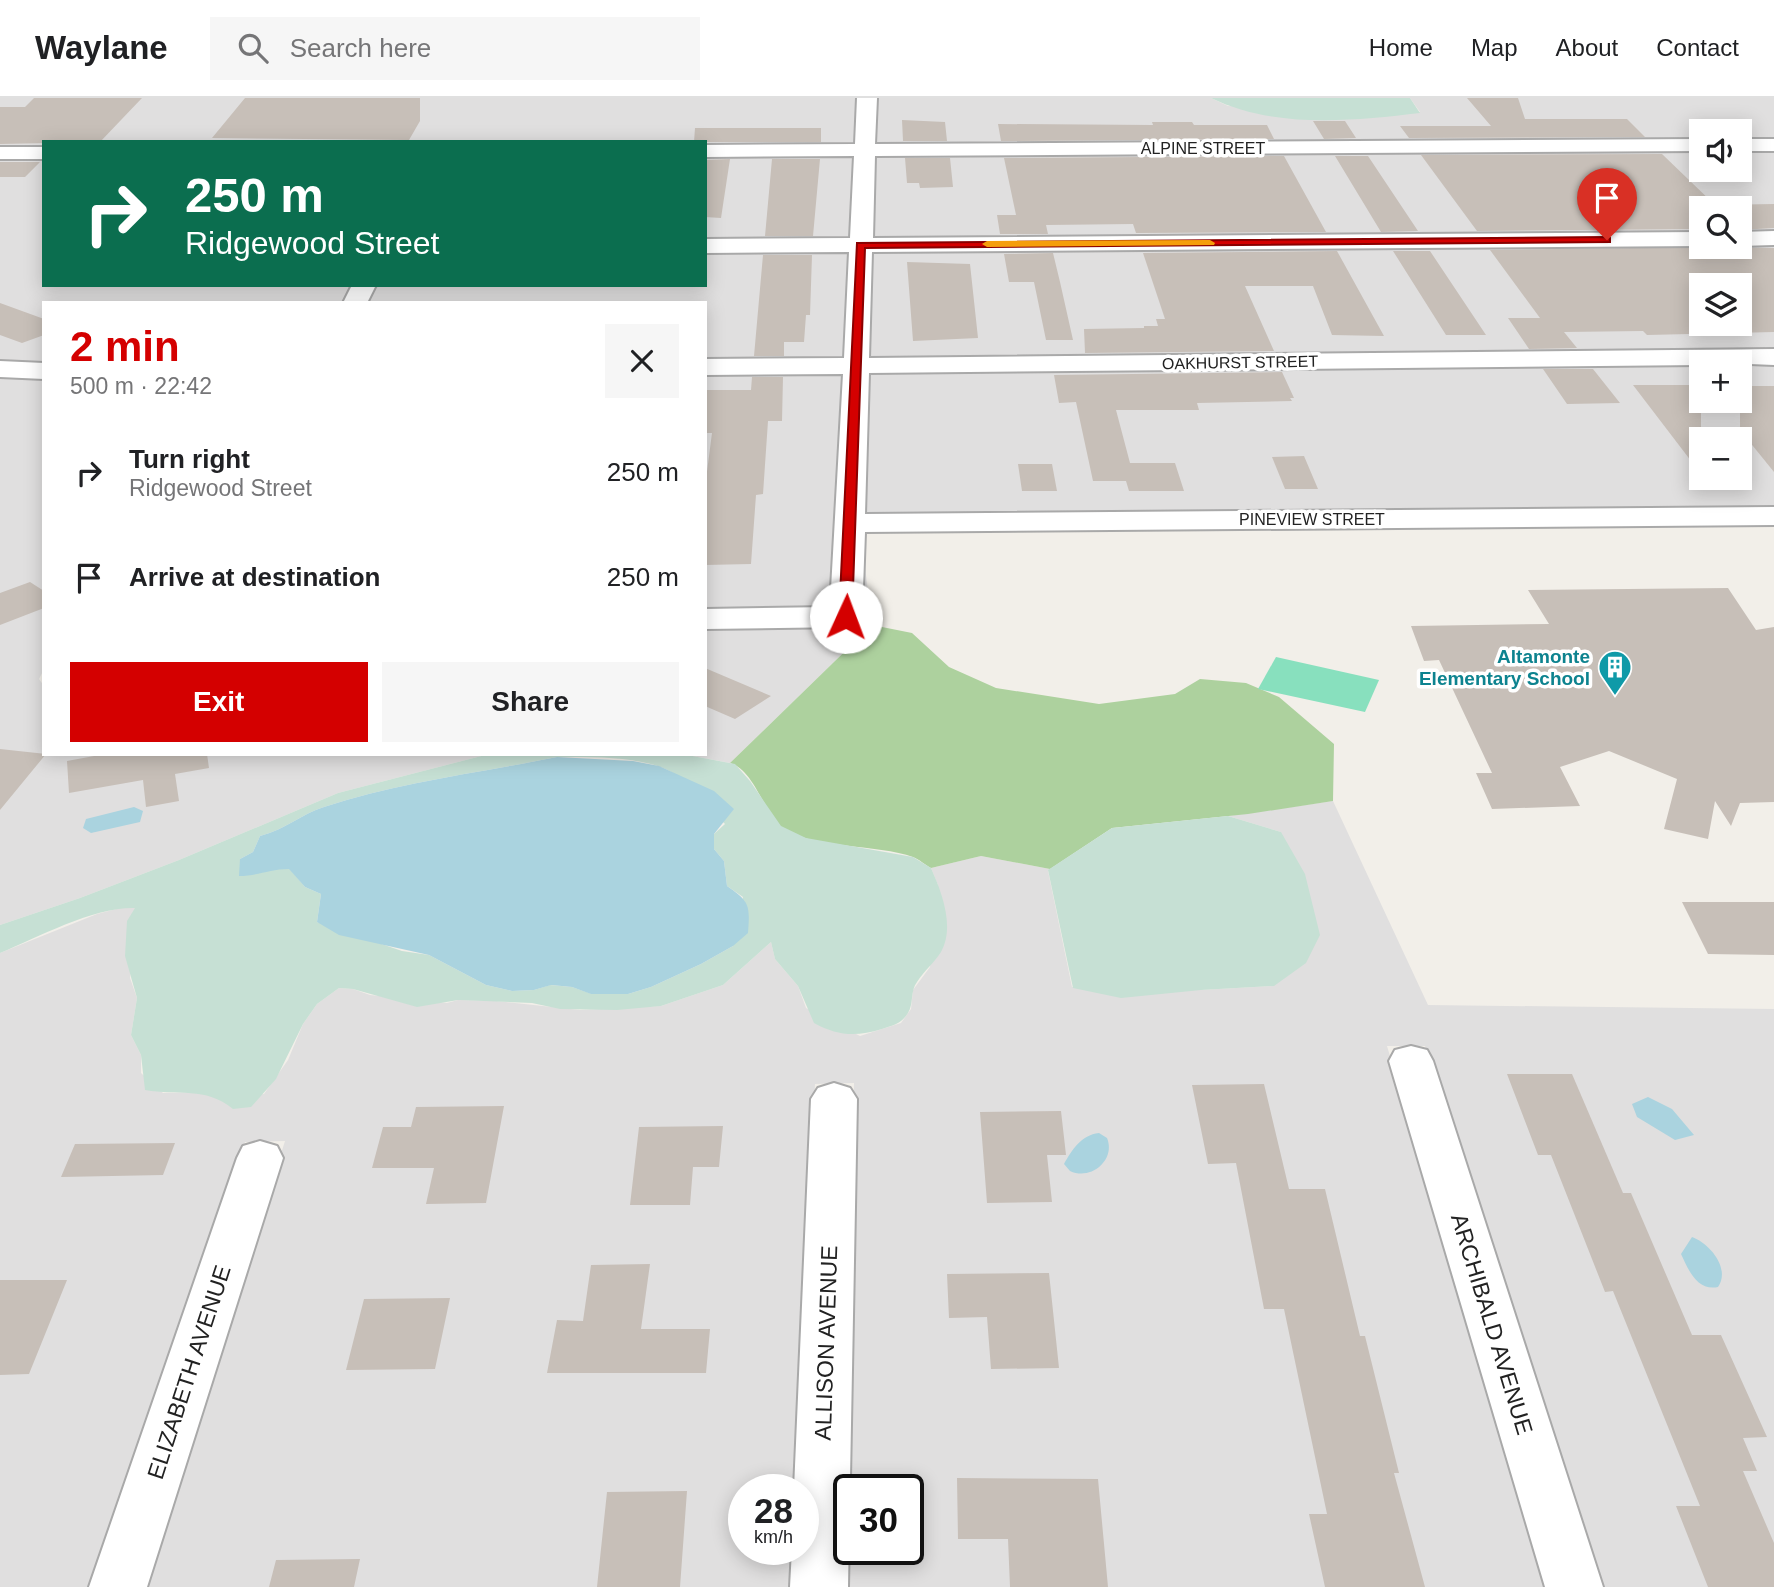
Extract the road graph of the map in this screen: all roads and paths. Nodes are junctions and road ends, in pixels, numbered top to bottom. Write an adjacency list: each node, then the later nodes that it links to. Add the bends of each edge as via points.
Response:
1 (867, 98): 5 (street)
2 (1689, 145): 5 (street, ALPINE STREET)
3 (1752, 145): 4 (street)
4 (1774, 145)
5 (866, 150): 6 (street, ALPINE STREET); 12 (street)
6 (707, 151)
7 (0, 153): 8 (street)
8 (42, 153)
9 (1689, 239): 12 (street)
10 (1752, 239): 11 (street)
11 (1774, 239)
12 (860, 245): 13 (street); 15 (street)
13 (707, 246)
14 (1774, 357): 15 (street, OAKHURST STREET)
15 (855, 366): 16 (street, OAKHURST STREET); 20 (street)
16 (707, 367)
17 (0, 369): 18 (street)
18 (42, 371)
19 (1774, 516): 20 (street, PINEVIEW STREET)
20 (849, 523): 21 (street, via 846,617)
21 (707, 619)
22 (1411, 1061): 27 (street, ARCHIBALD AVENUE)
23 (834, 1099): 26 (street, ALLISON AVENUE)
24 (260, 1158): 25 (street, ELIZABETH AVENUE)
25 (118, 1587)
26 (819, 1587)
27 (1574, 1587)

